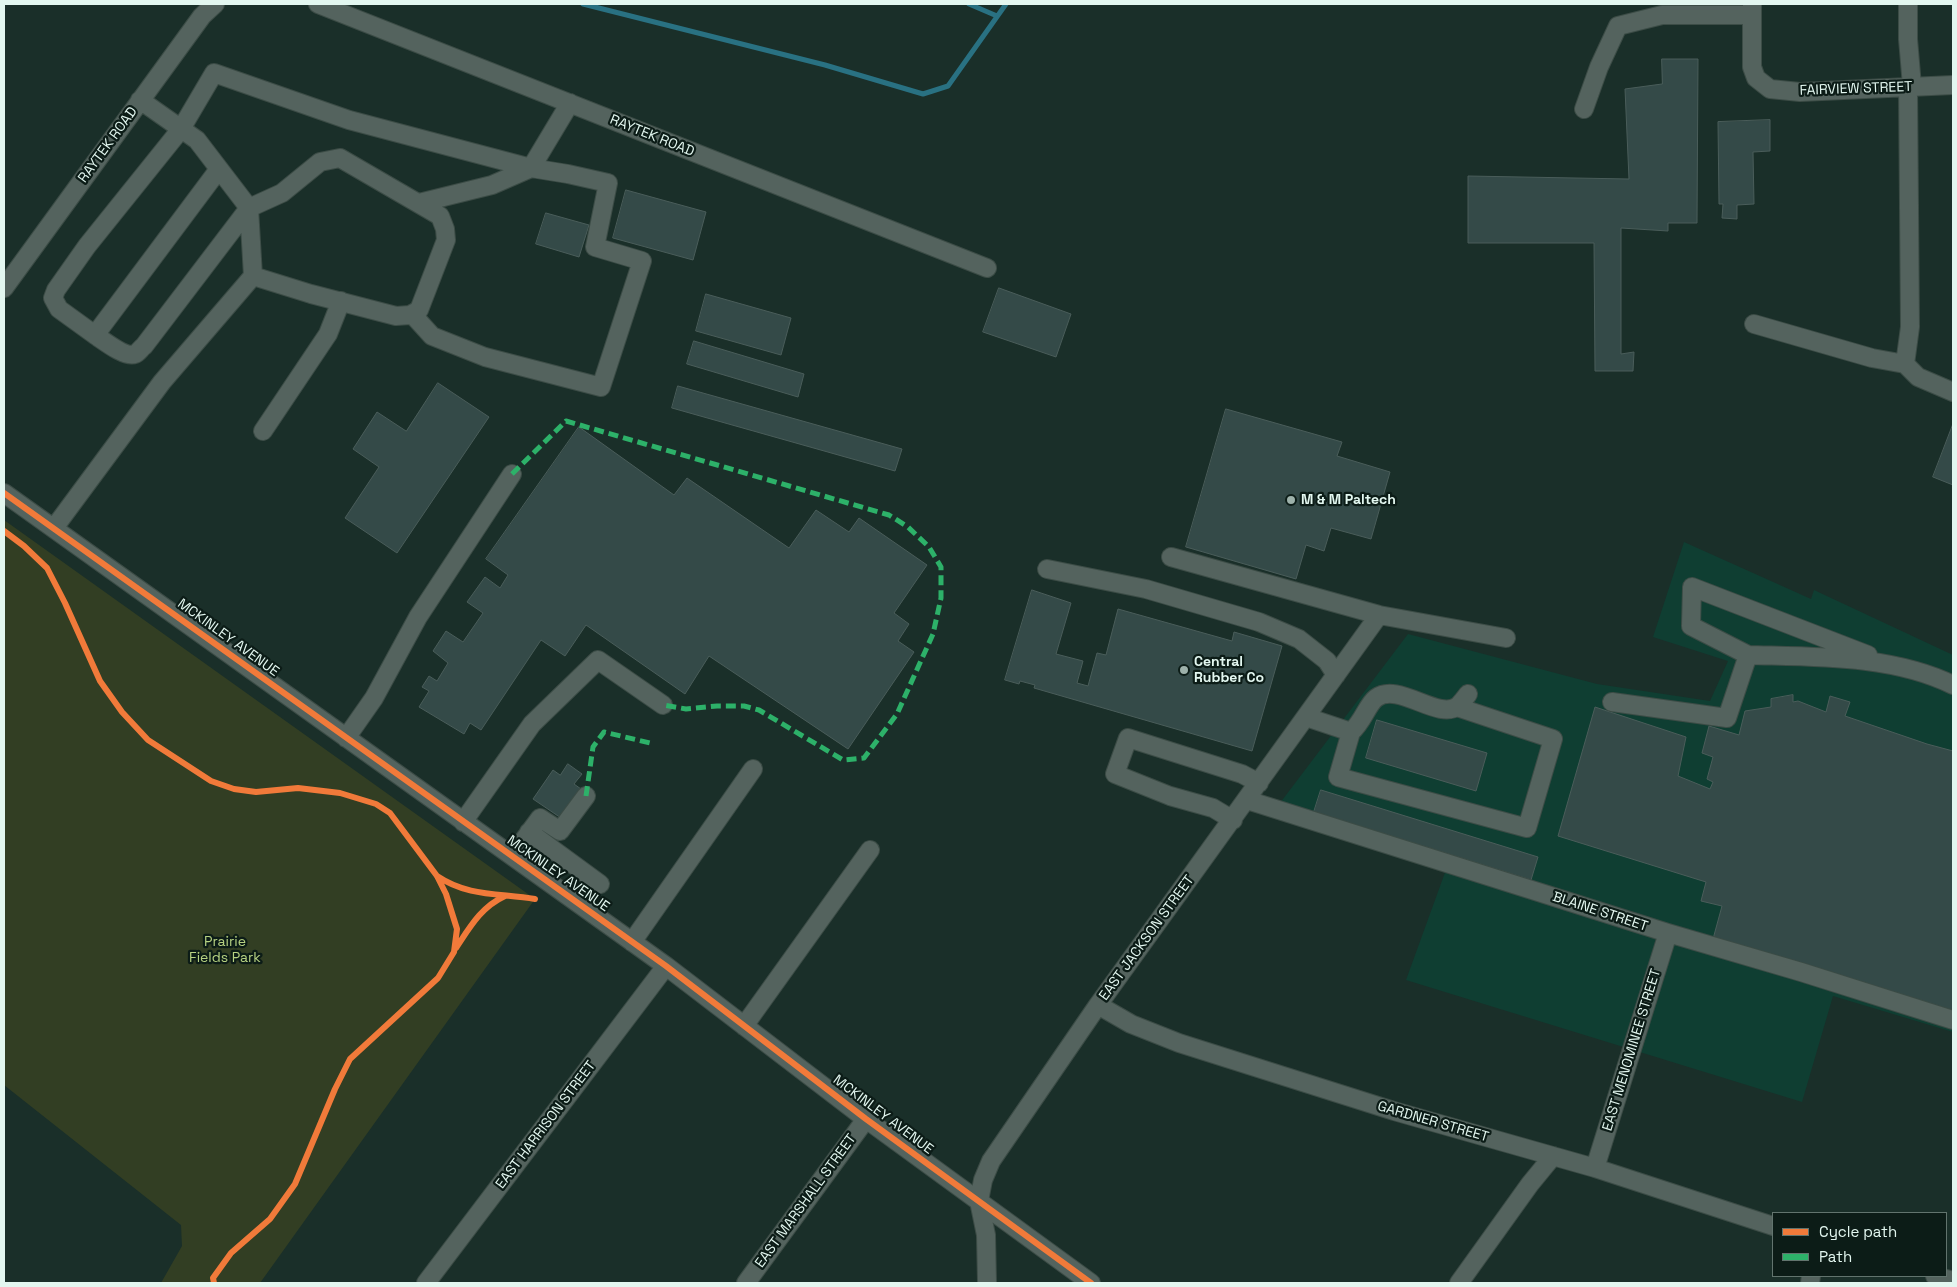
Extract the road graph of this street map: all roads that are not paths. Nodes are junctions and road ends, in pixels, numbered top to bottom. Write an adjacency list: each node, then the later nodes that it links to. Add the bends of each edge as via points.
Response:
1 (215, 4): 7 (street, RAYTEK ROAD, via 202,16)
2 (318, 4): 8 (street, RAYTEK ROAD)
3 (1908, 4): 5 (street)
4 (1752, 10): 5 (street, FAIRVIEW STREET, via 1752,67 1756,78 1770,89 1800,92); 9 (street, via 1662,15 1618,26)
5 (1910, 86): 6 (street, FAIRVIEW STREET); 22 (street, via 1910,328)
6 (1953, 86)
7 (140, 100): 10 (street); 17 (street, RAYTEK ROAD)
8 (570, 103): 11 (street); 15 (street, RAYTEK ROAD)
9 (1584, 109)
10 (181, 129): 11 (street, via 214,73 349,120); 12 (street, via 197,140); 21 (street, via 86,246 56,290 53,298 59,308)
11 (531, 168): 13 (street, via 492,185); 19 (street, via 608,183 594,247 642,261 601,388 485,357 432,336)
12 (219, 170): 14 (street); 21 (street)
13 (419, 203): 14 (street, via 340,158 320,162 282,193); 19 (street, via 440,216 446,229 446,240 419,310)
14 (249, 208): 16 (street); 21 (street, via 135,354 121,352)
15 (987, 268)
16 (253, 276): 18 (street); 27 (street, via 162,382)
17 (4, 288)
18 (341, 302): 19 (street, via 396,316); 24 (street, via 328,334)
19 (412, 314)
20 (1754, 324): 22 (street, via 1872,358)
21 (95, 335)
22 (1905, 364): 23 (street, via 1918,377)
23 (1953, 392)
24 (263, 431)
25 (512, 474): 40 (street, via 418,617 374,698)
26 (4, 493): 27 (street, MCKINLEY AVENUE)
27 (54, 528): 40 (street, MCKINLEY AVENUE)
28 (1171, 557): 30 (street)
29 (1047, 569): 34 (street, via 1146,589 1258,622 1299,639 1327,661)
30 (1379, 615): 31 (street); 34 (street, EAST JACKSON STREET)
31 (1506, 638)
32 (1748, 655): 33 (street, via 1838,658); 33 (street, via 1691,626 1692,587); 36 (street, via 1727,718)
33 (1902, 668): 35 (street)
34 (1336, 675): 38 (street, EAST JACKSON STREET)
35 (1953, 685)
36 (1612, 702)
37 (663, 705): 46 (street, via 598,660 532,724)
38 (1306, 717): 39 (street); 42 (street, EAST JACKSON STREET)
39 (1351, 732): 39 (street, via 1376,698 1390,693 1446,710 1462,700 1553,739 1527,828 1338,777)
40 (346, 738): 46 (street, MCKINLEY AVENUE)
41 (753, 769): 52 (street)
42 (1259, 784): 44 (street, EAST JACKSON STREET); 45 (street, via 1242,774 1128,738 1115,774 1170,796 1213,808)
43 (586, 796): 47 (street, via 560,831 540,818)
44 (1247, 800): 45 (street, EAST JACKSON STREET); 51 (street, BLAINE STREET)
45 (1232, 820): 54 (street, EAST JACKSON STREET)
46 (463, 822): 49 (street, MCKINLEY AVENUE)
47 (530, 832): 49 (street); 50 (street)
48 (870, 850): 56 (street)
49 (512, 856): 52 (street, MCKINLEY AVENUE)
50 (600, 884)
51 (1668, 933): 55 (street, BLAINE STREET); 59 (street, EAST MENOMINEE STREET)
52 (632, 942): 53 (street, MCKINLEY AVENUE)
53 (666, 966): 56 (street, MCKINLEY AVENUE); 64 (street, EAST HARRISON STREET)
54 (1098, 1005): 58 (street, GARDNER STREET, via 1130,1024 1179,1044 1394,1111); 60 (street, EAST JACKSON STREET, via 990,1161)
55 (1953, 1020)
56 (744, 1026): 57 (street, MCKINLEY AVENUE)
57 (866, 1119): 60 (street, MCKINLEY AVENUE); 65 (street, EAST MARSHALL STREET)
58 (1553, 1156): 59 (street, GARDNER STREET); 68 (street)
59 (1595, 1168): 61 (street, GARDNER STREET)
60 (979, 1201): 66 (street, EAST JACKSON STREET, via 986,1235); 67 (street, MCKINLEY AVENUE)
61 (1772, 1226)
62 (1939, 1277): 63 (street)
63 (1953, 1281)
64 (426, 1283)
65 (746, 1283)
66 (987, 1283)
67 (1091, 1283)
68 (1458, 1283)

